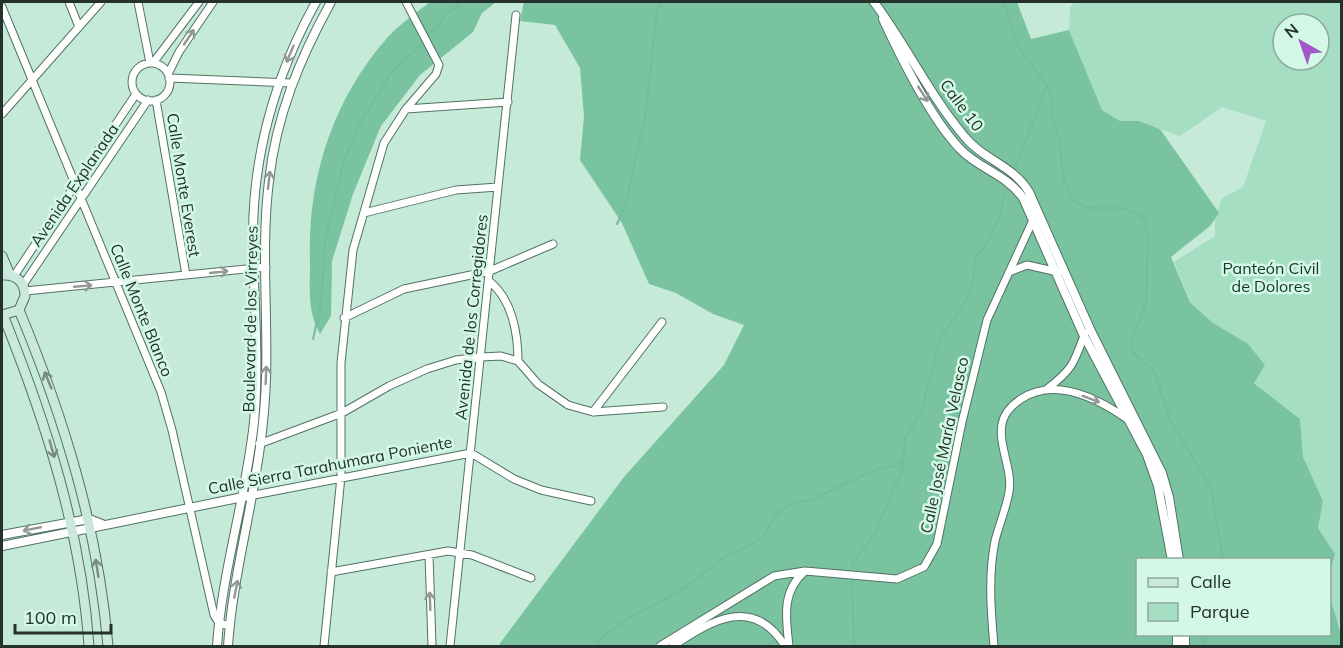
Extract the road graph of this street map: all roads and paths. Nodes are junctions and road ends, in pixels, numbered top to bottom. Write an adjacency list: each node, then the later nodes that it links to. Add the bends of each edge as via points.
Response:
1 (69, 2): 12 (street)
2 (101, 2): 12 (street)
3 (138, 2): 13 (street)
4 (199, 2): 13 (street)
5 (213, 2): 14 (street, one-way to 5, via 179,52)
6 (316, 2): 16 (street, Boulevard de los Virreyes, one-way to 16)
7 (331, 2): 17 (street, Boulevard de los Virreyes)
8 (406, 2): 22 (street, via 439,65)
9 (875, 3): 27 (street, Calle 10, via 963,135 1013,173 1026,186); 29 (street, Calle 10, one-way to 29, via 915,82 951,138 975,162 1010,184)
10 (2, 7): 15 (street, Calle Monte Blanco)
11 (516, 15): 21 (street, Avenida de los Corregidores)
12 (79, 27): 15 (street)
13 (151, 63): 14 (street); 18 (street, via 139,68 133,77)
14 (169, 76): 16 (street); 20 (street, via 166,93)
15 (32, 80): 23 (street); 24 (street, Calle Monte Blanco)
16 (279, 82): 17 (street); 33 (street, Boulevard de los Virreyes, via 257,172)
17 (292, 83): 32 (street, Boulevard de los Virreyes, one-way to 17, via 270,170)
18 (136, 94): 19 (street); 24 (street, Avenida Explanada)
19 (148, 100): 20 (street); 26 (street, Avenida Explanada)
20 (156, 100): 38 (street, Calle Monte Everest)
21 (508, 102): 22 (street); 25 (street, Avenida de los Corregidores)
22 (406, 109): 28 (street, via 384,143)
23 (2, 114)
24 (76, 183): 26 (street, Calle Monte Blanco); 37 (street, Avenida Explanada)
25 (498, 188): 28 (street, via 456,190); 34 (street, Avenida de los Corregidores)
26 (81, 196): 41 (street, Calle Monte Blanco); 42 (street, Avenida Explanada)
27 (1038, 210): 29 (street, Calle José María Velasco); 39 (street, Calle 10)
28 (364, 213): 45 (street, via 350,268)
29 (1034, 219): 35 (street, Calle 10); 36 (street, Calle José María Velasco)
30 (553, 244): 34 (street)
31 (2, 256): 37 (main road)
32 (266, 267): 33 (street); 55 (street, Boulevard de los Virreyes, one-way to 32, via 267,338)
33 (253, 268): 38 (street, one-way to 33); 56 (street, Boulevard de los Virreyes, via 256,338)
34 (490, 271): 40 (street, Avenida de los Corregidores); 45 (street, via 404,289)
35 (1054, 271): 36 (street, via 1027,265); 39 (street); 47 (street, Calle 10)
36 (1009, 272): 71 (street, Calle José María Velasco, via 984,328 937,544 924,567 897,579)
37 (9, 275): 42 (main road)
38 (186, 275): 41 (street)
39 (1066, 275): 47 (street, Calle 10)
40 (489, 281): 48 (street, Avenida de los Corregidores); 49 (street, via 508,307)
41 (118, 283): 42 (street, one-way to 41); 62 (street, Calle Monte Blanco, via 161,392)
42 (24, 288): 43 (main road)
43 (19, 310): 44 (main road); 63 (main road, one-way to 43, via 61,417)
44 (2, 315): 64 (main road, one-way to 64, via 43,420)
45 (344, 318): 53 (street)
46 (662, 322): 52 (street)
47 (1087, 332): 50 (street, via 1076,360); 54 (street); 70 (street, via 1162,473)
48 (481, 357): 49 (street, via 501,356); 53 (street, via 427,369); 57 (street, Avenida de los Corregidores)
49 (518, 361): 52 (street, via 549,394)
50 (1047, 389): 54 (street, one-way to 54, via 1099,401); 86 (street, via 1030,393 1015,403 1002,423 1009,491 992,566)
51 (663, 407): 52 (street)
52 (593, 412)
53 (342, 413): 55 (street); 58 (street)
54 (1130, 421): 69 (street, via 1158,486)
55 (261, 444): 56 (street); 59 (street, Boulevard de los Virreyes)
56 (250, 447): 60 (street, Boulevard de los Virreyes)
57 (471, 453): 58 (street, Calle Sierra Tarahumara Poniente); 61 (street, Calle Sierra Tarahumara Poniente, via 541,490); 67 (street, Avenida de los Corregidores)
58 (341, 477): 59 (street, Calle Sierra Tarahumara Poniente); 72 (street)
59 (254, 495): 60 (street, Calle Sierra Tarahumara Poniente); 75 (street, Boulevard de los Virreyes, one-way to 59)
60 (244, 497): 62 (street, Calle Sierra Tarahumara Poniente); 74 (street, Boulevard de los Virreyes)
61 (591, 501)
62 (190, 508): 63 (street, Calle Sierra Tarahumara Poniente); 74 (street, Calle Monte Blanco)
63 (90, 523): 64 (street, Calle Sierra Tarahumara Poniente); 78 (main road, one-way to 63)
64 (73, 526): 65 (street, Calle Sierra Tarahumara Poniente, one-way to 65); 66 (street, Calle Sierra Tarahumara Poniente); 77 (main road)
65 (2, 535)
66 (2, 546)
67 (459, 552): 68 (street); 73 (street); 76 (street, Avenida de los Corregidores)
68 (429, 555): 72 (street); 82 (street, one-way to 68)
69 (1172, 558)
70 (1179, 558)
71 (805, 571): 83 (street, Calle José María Velasco, via 774,576); 85 (street, via 787,596)
72 (332, 572): 81 (street)
73 (531, 578)
74 (219, 623): 75 (street); 79 (street, Boulevard de los Virreyes)
75 (230, 626): 80 (street, Boulevard de los Virreyes)
76 (450, 645)
77 (89, 646)
78 (108, 646)
79 (217, 646)
80 (228, 646)
81 (324, 646)
82 (432, 646)
83 (660, 646)
84 (673, 646): 85 (street, via 708,625 735,616 767,624)
85 (787, 646)
86 (994, 646)

